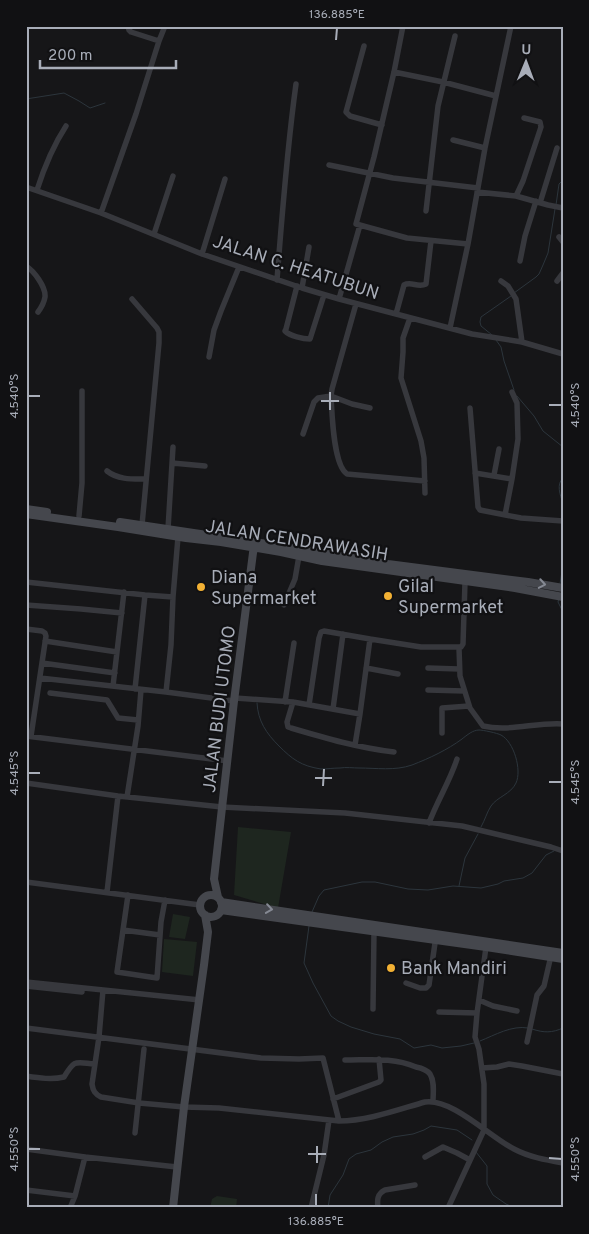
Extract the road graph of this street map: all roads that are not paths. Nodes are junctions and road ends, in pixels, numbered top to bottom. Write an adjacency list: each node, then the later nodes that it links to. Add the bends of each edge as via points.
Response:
1 (128, 26): 6 (street, via 131,32)
2 (165, 26): 6 (street)
3 (403, 26): 8 (street)
4 (511, 26): 11 (street)
5 (455, 36): 9 (street)
6 (159, 41): 30 (street)
7 (364, 46): 13 (street, via 346,112 350,116)
8 (394, 72): 9 (street); 13 (street)
9 (443, 82): 11 (street); 22 (street)
10 (296, 84): 41 (street)
11 (496, 96): 16 (street)
12 (524, 118): 26 (street, via 540,122 541,127)
13 (382, 124): 19 (street)
14 (66, 126): 24 (street, via 53,148)
15 (453, 140): 16 (street)
16 (485, 148): 25 (street)
17 (557, 148): 27 (street)
18 (329, 165): 19 (street)
19 (370, 174): 22 (street); 31 (street, via 356,224)
20 (174, 176): 32 (street)
21 (226, 179): 36 (street)
22 (430, 183): 25 (street); 29 (street)
23 (26, 187): 24 (street, JALAN C. HEATUBUN)
24 (37, 190): 30 (street, JALAN C. HEATUBUN)
25 (477, 190): 26 (street); 34 (street)
26 (516, 196): 27 (street)
27 (538, 202): 28 (street); 37 (street, via 525,236)
28 (563, 208)
29 (426, 211)
30 (102, 213): 32 (street, JALAN C. HEATUBUN)
31 (360, 224): 33 (street, via 407,238); 47 (street)
32 (154, 234): 36 (street, JALAN C. HEATUBUN)
33 (431, 241): 34 (street); 50 (street, via 426,284 404,284)
34 (468, 244): 52 (street)
35 (309, 247): 44 (street)
36 (202, 254): 39 (street, JALAN C. HEATUBUN)
37 (520, 262)
38 (26, 266): 49 (street, via 34,272 45,293)
39 (239, 267): 41 (street, JALAN C. HEATUBUN); 55 (street, via 216,324)
40 (563, 273): 43 (street)
41 (276, 280): 44 (street, JALAN C. HEATUBUN)
42 (501, 281): 53 (street, via 516,299)
43 (557, 281)
44 (300, 287): 45 (street, JALAN C. HEATUBUN); 45 (street, via 286,329 288,334 310,339)
45 (324, 294): 47 (street, JALAN C. HEATUBUN)
46 (132, 299): 70 (street, via 157,328 159,343)
47 (339, 299): 48 (street, JALAN C. HEATUBUN)
48 (356, 304): 50 (street, JALAN C. HEATUBUN); 58 (street)
49 (38, 312)
50 (396, 314): 51 (street, JALAN C. HEATUBUN)
51 (410, 318): 52 (street, JALAN C. HEATUBUN); 71 (street, via 402,338 400,378 421,441)
52 (450, 328): 53 (street, JALAN C. HEATUBUN)
53 (522, 342): 54 (street, JALAN C. HEATUBUN)
54 (563, 354)
55 (209, 357)
56 (82, 391): 76 (street)
57 (512, 392): 69 (street, via 517,404 518,426)
58 (332, 396): 59 (street); 61 (street, via 316,400); 71 (street, via 335,444 342,471)
59 (370, 408)
60 (470, 408): 67 (street)
61 (302, 434)
62 (174, 447): 64 (street)
63 (499, 449): 68 (street)
64 (172, 463): 65 (street); 79 (street)
65 (205, 466)
66 (107, 471): 70 (street, via 113,476)
67 (475, 474): 68 (street); 75 (street, via 480,510)
68 (494, 476): 69 (street)
69 (512, 479): 75 (street)
70 (146, 480): 78 (street)
71 (425, 481): 72 (street)
72 (425, 493)
73 (26, 509): 76 (street, JALAN CENDRAWASIH)
74 (26, 514): 80 (street, JALAN CENDRAWASIH)
75 (506, 515): 77 (street)
76 (79, 516): 78 (street, JALAN CENDRAWASIH)
77 (563, 522)
78 (142, 525): 79 (street, JALAN CENDRAWASIH)
79 (168, 529): 81 (street, JALAN CENDRAWASIH)
80 (178, 536): 81 (street, JALAN CENDRAWASIH); 91 (street)
81 (254, 545): 82 (street, JALAN CENDRAWASIH); 83 (street, JALAN CENDRAWASIH); 115 (street, JALAN BUDI UTOMO)
82 (299, 556): 83 (street, JALAN CENDRAWASIH); 93 (street)
83 (387, 567): 85 (street, JALAN CENDRAWASIH); 86 (street, JALAN CENDRAWASIH)
84 (26, 582): 88 (street)
85 (465, 582): 86 (street, JALAN CENDRAWASIH); 100 (street, via 463,644)
86 (515, 584): 87 (street, JALAN CENDRAWASIH, one-way to 87); 90 (street, JALAN CENDRAWASIH)
87 (563, 588)
88 (124, 592): 89 (street); 94 (street)
89 (145, 595): 91 (street); 110 (street)
90 (563, 596)
91 (173, 597): 113 (street)
92 (26, 605): 94 (street)
93 (284, 606)
94 (122, 614): 101 (street)
95 (26, 630): 98 (street, via 42,631)
96 (343, 634): 97 (street); 118 (street, via 324,630 320,634); 120 (street)
97 (370, 639): 100 (street, via 421,647); 103 (street)
98 (45, 642): 101 (street); 102 (street)
99 (294, 643): 116 (street)
100 (459, 648): 105 (street)
101 (117, 652): 106 (street)
102 (42, 663): 106 (street); 108 (street)
103 (366, 668): 107 (street); 121 (street)
104 (428, 668): 105 (street)
105 (459, 670): 112 (street)
106 (114, 673): 109 (street)
107 (398, 674)
108 (40, 678): 109 (street); 125 (street)
109 (113, 686): 110 (street)
110 (138, 689): 113 (street); 122 (street)
111 (428, 690): 112 (street)
112 (464, 691): 119 (street)
113 (166, 692): 115 (street)
114 (50, 693): 122 (street, via 107,700 118,718)
115 (235, 700): 116 (street); 130 (street, JALAN BUDI UTOMO)
116 (285, 702): 117 (street)
117 (293, 702): 118 (street); 126 (street, via 288,726)
118 (309, 705): 120 (street)
119 (469, 706): 123 (street, via 485,727); 124 (street, via 442,708)
120 (333, 709): 121 (street)
121 (360, 714): 126 (street)
122 (138, 720): 127 (street)
123 (563, 724)
124 (442, 733)
125 (28, 736): 127 (street)
126 (355, 745): 128 (street)
127 (135, 750): 130 (street); 133 (street)
128 (394, 752)
129 (457, 758): 135 (street)
130 (228, 761): 134 (street, JALAN BUDI UTOMO)
131 (26, 782): 132 (street)
132 (118, 796): 133 (street); 139 (street)
133 (127, 797): 134 (street)
134 (222, 807): 135 (street, via 345,813); 137 (street, JALAN BUDI UTOMO)
135 (429, 823): 136 (street, via 462,826)
136 (563, 851)
137 (214, 879): 141 (street, JALAN BUDI UTOMO); 143 (street, JALAN BUDI UTOMO)
138 (26, 882): 139 (street)
139 (106, 892): 140 (street)
140 (128, 895): 142 (street); 147 (street)
141 (207, 896): 143 (street, via 212,895); 144 (street)
142 (165, 900): 144 (street); 150 (street)
143 (220, 903): 146 (street, via 220,912); 148 (street); 151 (street, one-way to 151)
144 (200, 905): 145 (street)
145 (205, 915): 146 (street); 149 (street)
146 (214, 916): 149 (street)
147 (123, 930): 150 (street); 150 (street, via 117,972 157,978)
148 (374, 931): 151 (street); 163 (street)
149 (208, 932): 161 (street)
150 (160, 935)
151 (436, 937): 152 (street); 153 (street); 157 (street, via 429,985 420,988)
152 (486, 947): 154 (street); 162 (street)
153 (563, 953)
154 (550, 957): 155 (street); 169 (street, via 544,986 537,995)
155 (563, 959)
156 (26, 982): 159 (street)
157 (406, 983)
158 (26, 986): 160 (street)
159 (103, 990): 161 (street); 168 (street)
160 (82, 992)
161 (200, 1000): 171 (street)
162 (479, 1000): 164 (street); 166 (street)
163 (373, 1009)
164 (517, 1011)
165 (439, 1012): 166 (street)
166 (477, 1013): 175 (street, via 476,1040)
167 (26, 1028): 168 (street)
168 (99, 1037): 171 (street); 174 (street)
169 (527, 1042)
170 (144, 1049): 180 (street)
171 (192, 1049): 178 (street, via 261,1058 323,1058); 181 (street)
172 (379, 1059): 173 (street); 178 (street, via 379,1082); 179 (street, via 401,1061 427,1071 433,1083)
173 (345, 1060)
174 (94, 1064): 177 (street, via 74,1063 64,1076 57,1079); 180 (street, via 92,1089 96,1095)
175 (482, 1068): 176 (street, via 509,1064); 184 (street)
176 (563, 1074)
177 (26, 1076)
178 (333, 1099): 183 (street)
179 (433, 1102): 183 (street, via 368,1118); 184 (street, via 452,1109)
180 (139, 1103): 181 (street); 185 (street)
181 (184, 1107): 182 (street); 191 (street)
182 (329, 1120): 183 (street); 197 (street)
183 (338, 1121)
184 (484, 1130): 189 (street); 190 (street, via 514,1150)
185 (135, 1134)
186 (26, 1149): 187 (street)
187 (85, 1157): 191 (street); 194 (street)
188 (426, 1157): 189 (street, via 443,1148)
189 (470, 1160): 199 (street)
190 (563, 1163)
191 (177, 1167): 196 (street)
192 (415, 1185): 198 (street, via 381,1192)
193 (26, 1190): 194 (street)
194 (74, 1196): 195 (street)
195 (70, 1208)
196 (173, 1208)
197 (311, 1208)
198 (378, 1208)
199 (448, 1208)

